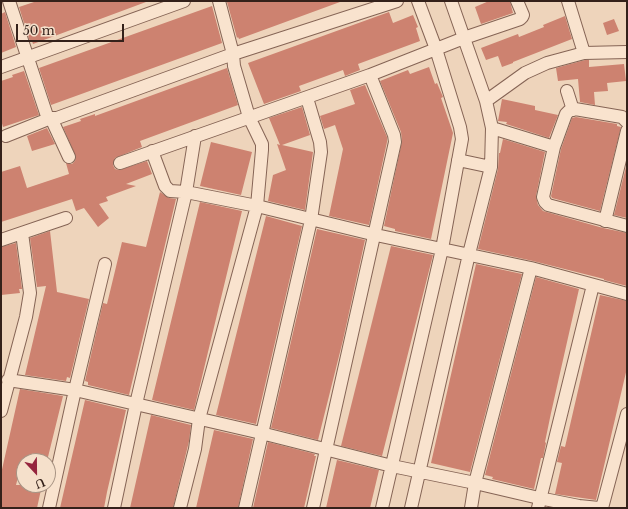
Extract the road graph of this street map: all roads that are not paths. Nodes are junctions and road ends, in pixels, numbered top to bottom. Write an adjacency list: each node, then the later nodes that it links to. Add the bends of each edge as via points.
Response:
1 (10, 1): 14 (street)
2 (184, 1): 14 (street)
3 (218, 1): 13 (street)
4 (397, 1): 13 (street)
5 (418, 1): 10 (street)
6 (451, 1): 9 (street)
7 (517, 1): 9 (street, via 522,17)
8 (568, 1): 12 (street)
9 (464, 38): 10 (street); 19 (street)
10 (436, 50): 16 (street); 31 (street, via 460,127 462,139)
11 (627, 52): 12 (street)
12 (584, 53): 19 (street, via 548,62 530,70)
13 (234, 54): 21 (street, via 234,66); 22 (street)
14 (27, 58): 15 (street); 22 (street, via 47,116)
15 (1, 67)
16 (370, 75): 18 (street); 41 (street, via 396,138)
17 (567, 91): 20 (street)
18 (307, 98): 21 (street); 37 (street, via 321,152)
19 (486, 101): 24 (street)
20 (573, 110): 23 (street, via 622,117); 28 (street, via 566,114)
21 (249, 117): 27 (street); 35 (street, via 262,144)
22 (51, 118): 26 (street); 30 (street)
23 (627, 122)
24 (492, 128): 28 (street); 33 (street)
25 (627, 131): 38 (street)
26 (6, 136)
27 (195, 136): 29 (street); 34 (street)
28 (554, 146): 38 (street, via 545,202 548,206)
29 (152, 151): 32 (street); 34 (street, via 167,189)
30 (69, 157)
31 (459, 161): 33 (street); 43 (street)
32 (120, 163)
33 (491, 167): 44 (street)
34 (186, 192): 35 (street); 51 (street)
35 (257, 206): 37 (street); 54 (street)
36 (66, 218): 40 (street)
37 (311, 220): 41 (street); 55 (street)
38 (605, 220): 39 (street)
39 (627, 226)
40 (22, 233): 42 (street); 49 (street, via 30,293 26,317)
41 (376, 234): 43 (street); 56 (street)
42 (1, 240)
43 (442, 249): 44 (street); 57 (street)
44 (469, 254): 46 (street); 58 (street)
45 (105, 264): 50 (street)
46 (531, 268): 47 (street); 59 (street)
47 (593, 285): 48 (street); 60 (street)
48 (627, 294)
49 (8, 380): 50 (street); 52 (street)
50 (75, 390): 51 (street); 62 (street)
51 (136, 404): 54 (street); 63 (street)
52 (1, 411)
53 (627, 414): 71 (street)
54 (199, 419): 55 (street); 64 (street, via 195,449)
55 (261, 433): 56 (street); 65 (street)
56 (326, 450): 57 (street); 66 (street)
57 (392, 466): 58 (street); 67 (street)
58 (420, 472): 59 (street); 68 (street)
59 (475, 483): 60 (street); 69 (street)
60 (539, 503): 61 (street)
61 (579, 507): 70 (street)
62 (49, 508)
63 (114, 508)
64 (180, 508)
65 (245, 508)
66 (313, 508)
67 (382, 508)
68 (411, 508)
69 (471, 508)
70 (599, 508)
71 (602, 508)

